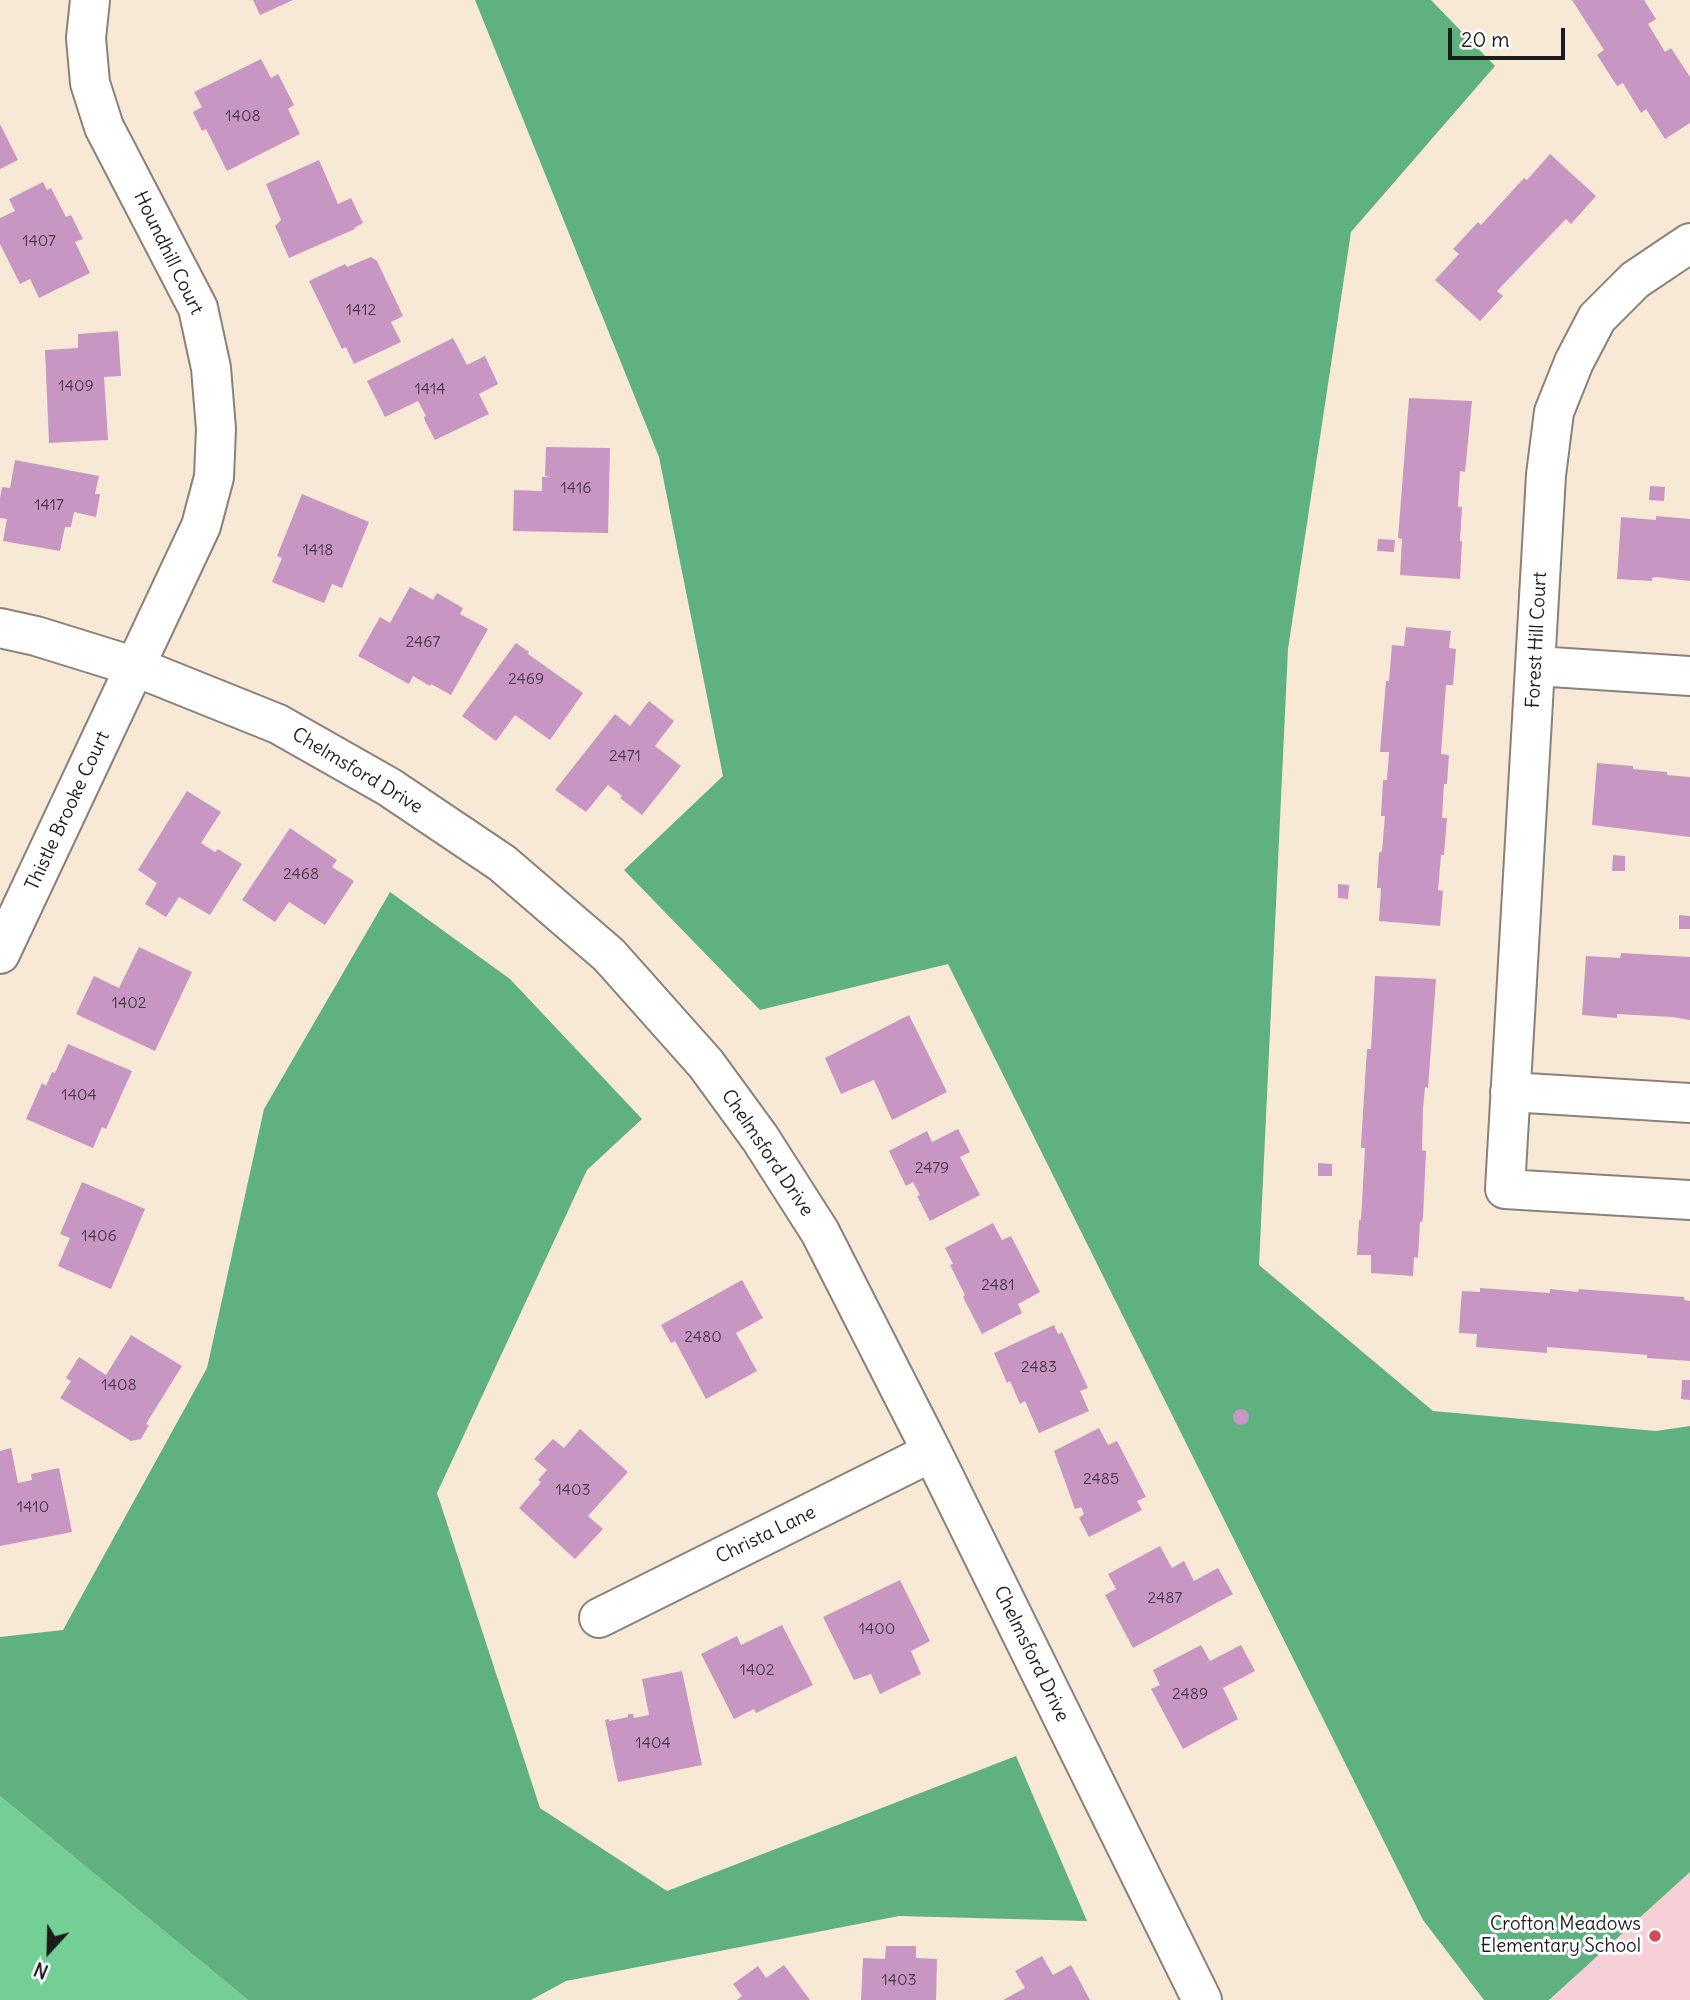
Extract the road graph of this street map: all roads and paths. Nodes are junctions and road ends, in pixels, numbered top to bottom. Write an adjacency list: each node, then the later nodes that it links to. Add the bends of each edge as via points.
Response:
1 (90, 0): 5 (street, Houndhill Court, via 86,38 90,83 104,127 198,308 211,368 215,423 214,477 201,526)
2 (1690, 243): 4 (street, Forest Hill Court, via 1635,280 1597,318 1554,412 1546,475)
3 (0, 628): 5 (street, Chelmsford Drive)
4 (1536, 666): 6 (street); 8 (street, Forest Hill Court)
5 (136, 667): 7 (street, Thistle Brooke Court); 11 (street, Chelmsford Drive, via 278,724 389,787 502,863 608,955 706,1063 760,1138 820,1233)
6 (1690, 676)
7 (0, 954)
8 (1510, 1092): 9 (street); 10 (street, Forest Hill Court, via 1505,1189)
9 (1690, 1103)
10 (1690, 1200)
11 (932, 1452): 12 (street, Christa Lane); 13 (street, Chelmsford Drive)
12 (599, 1618)
13 (1202, 2000)

